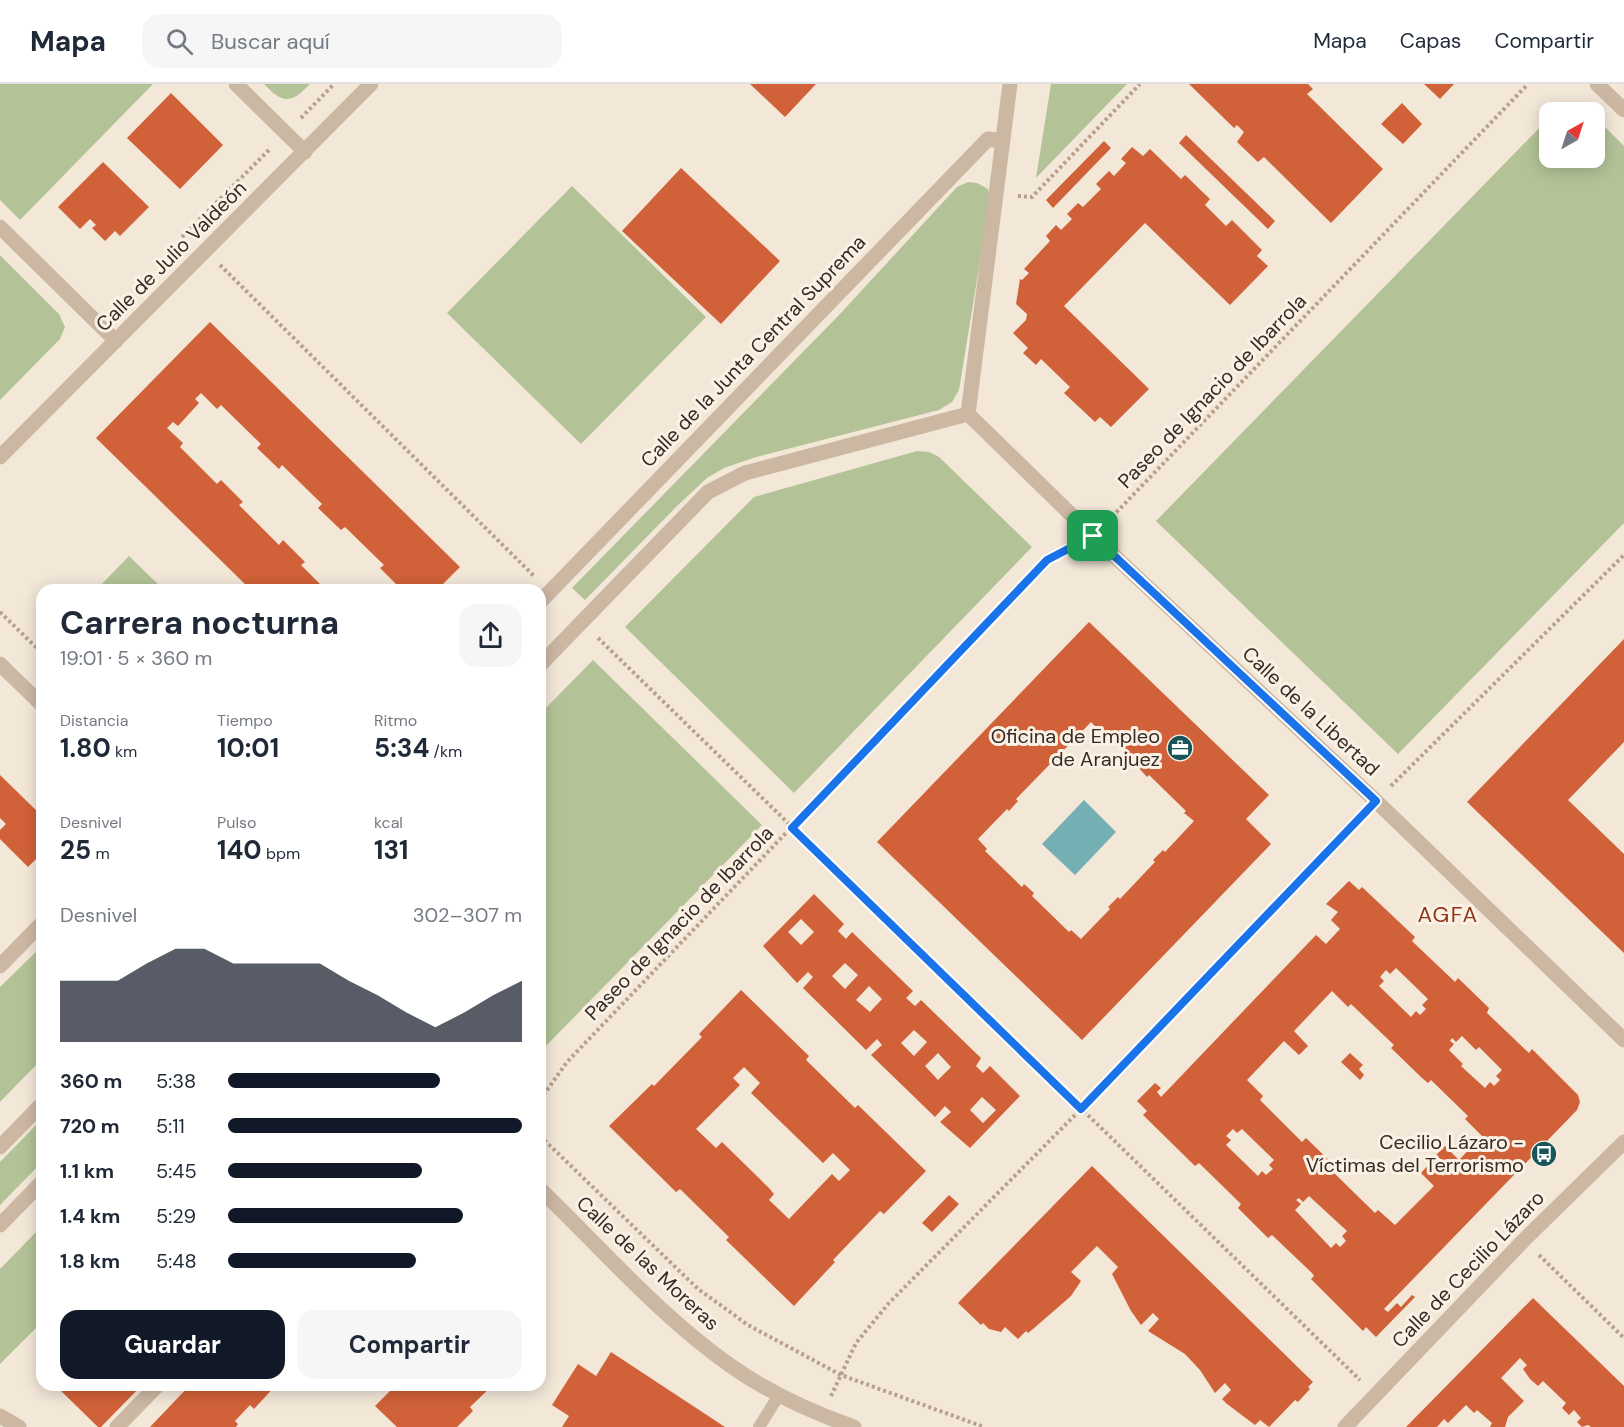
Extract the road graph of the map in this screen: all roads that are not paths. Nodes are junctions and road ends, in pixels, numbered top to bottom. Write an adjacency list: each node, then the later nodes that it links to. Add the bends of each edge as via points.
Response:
1 (236, 84): 7 (street)
2 (370, 84): 7 (street, Calle de Julio Valdeón)
3 (1010, 84): 6 (street)
4 (1598, 84): 5 (street)
5 (1624, 110)
6 (1002, 141): 10 (street); 12 (street, Calle de la Junta Central Suprema, via 988,140)
7 (305, 152): 9 (street, Calle de Julio Valdeón)
8 (0, 227): 9 (street)
9 (116, 341): 11 (street, Calle de Julio Valdeón)
10 (968, 414): 13 (street, via 745,472 708,492); 18 (street, Calle de la Libertad)
11 (0, 457)
12 (546, 596)
13 (546, 659)
14 (0, 664): 15 (street)
15 (36, 699)
16 (36, 929): 17 (street)
17 (0, 966)
18 (1624, 1040)
19 (36, 1110): 21 (street)
20 (1624, 1142): 32 (street, Calle de Cecilio Lázaro)
21 (0, 1147)
22 (36, 1188): 24 (street)
23 (546, 1197): 26 (street, Calle de las Moreras, via 662,1310 732,1366)
24 (0, 1225)
25 (152, 1391): 29 (street)
26 (778, 1395): 30 (lane); 31 (street, Calle de las Moreras)
27 (0, 1416): 28 (street)
28 (19, 1427)
29 (117, 1427)
30 (759, 1427)
31 (854, 1427)
32 (1345, 1427)

